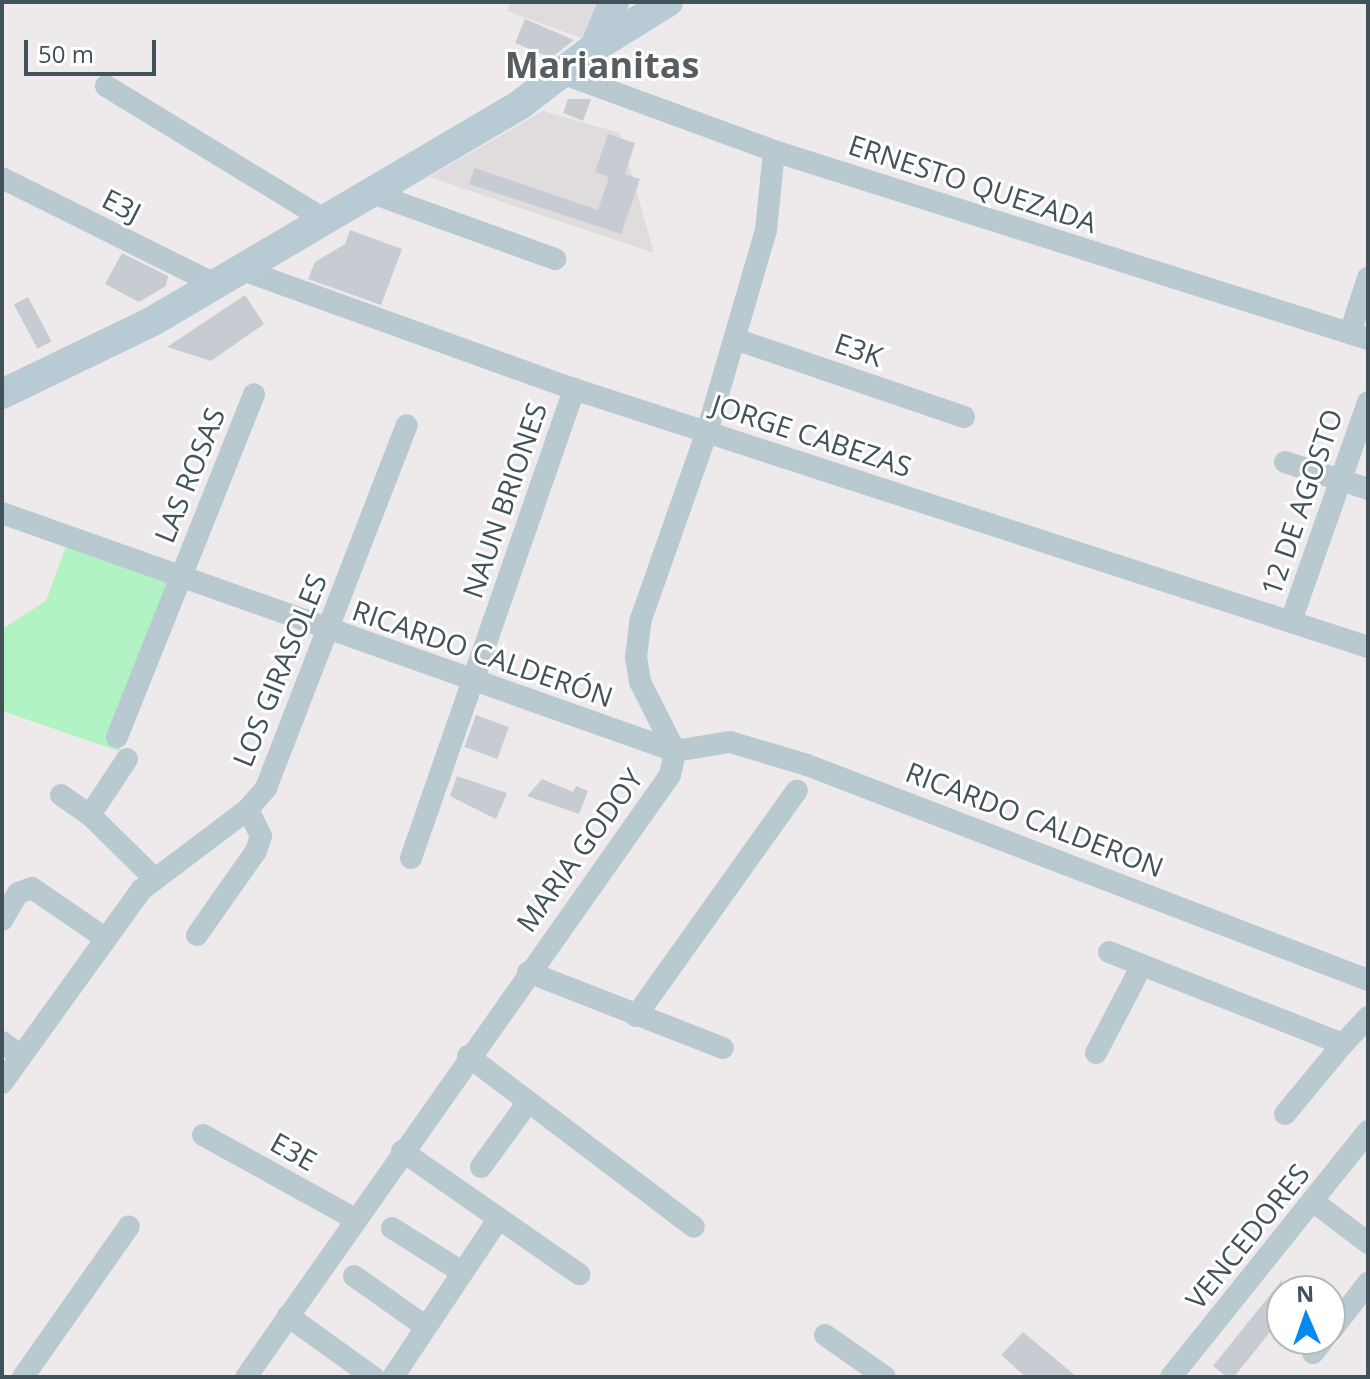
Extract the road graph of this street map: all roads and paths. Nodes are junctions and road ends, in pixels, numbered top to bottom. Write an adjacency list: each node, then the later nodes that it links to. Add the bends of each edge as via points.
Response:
1 (614, 2): 4 (street)
2 (624, 2): 3 (street, via 642,14)
3 (660, 7): 4 (street)
4 (595, 47): 5 (street)
5 (564, 74): 7 (street, ERNESTO QUEZADA); 9 (street)
6 (106, 86): 10 (street)
7 (774, 151): 15 (street, ERNESTO QUEZADA); 16 (street, MARIA GODOY, via 766,230)
8 (2, 178): 12 (street, E3J)
9 (369, 192): 10 (street); 11 (street)
10 (324, 219): 12 (street)
11 (555, 259)
12 (228, 276): 14 (street); 17 (street, JORGE CABEZAS)
13 (1368, 278): 15 (street)
14 (153, 321): 18 (street); 21 (street, via 114,352)
15 (1359, 336)
16 (735, 339): 22 (street, E3K); 24 (street, MARIA GODOY)
17 (574, 389): 24 (street, JORGE CABEZAS); 33 (street, NAUN BRIONES)
18 (2, 394)
19 (254, 394): 29 (street, LAS ROSAS)
20 (1368, 402): 26 (street, 12 DE AGOSTO)
21 (2, 413)
22 (964, 417)
23 (407, 425): 31 (street, LOS GIRASOLES)
24 (707, 432): 30 (street, JORGE CABEZAS); 35 (street, MARIA GODOY, via 641,619 636,657 640,682)
25 (1285, 462): 26 (street)
26 (1343, 482): 27 (street); 30 (street, 12 DE AGOSTO)
27 (1368, 489)
28 (2, 513): 29 (street, RICARDO CALDERÓN)
29 (179, 579): 31 (street, RICARDO CALDERÓN); 34 (street, LAS ROSAS)
30 (1291, 621): 32 (street, JORGE CABEZAS)
31 (328, 631): 33 (street, RICARDO CALDERÓN); 39 (street, LOS GIRASOLES, via 266,788)
32 (1368, 647)
33 (472, 681): 35 (street, RICARDO CALDERÓN); 41 (street, NAUN BRIONES)
34 (117, 737)
35 (675, 751): 48 (street, MARIA GODOY, via 670,775); 49 (street, RICARDO CALDERON, via 730,742 807,765)
36 (127, 759): 40 (street)
37 (797, 790): 50 (street)
38 (61, 795): 40 (street)
39 (248, 809): 42 (street, LOS GIRASOLES); 44 (street, via 261,836 256,851)
40 (90, 815): 42 (street)
41 (411, 858)
42 (155, 879): 45 (street, LOS GIRASOLES)
43 (2, 920): 45 (street, via 18,893 32,888)
44 (197, 935)
45 (105, 938): 56 (street, LOS GIRASOLES)
46 (1109, 952): 47 (street)
47 (1142, 965): 53 (street); 55 (street)
48 (528, 972): 50 (street); 57 (street, MARIA GODOY)
49 (1368, 980)
50 (636, 1016): 54 (street)
51 (1368, 1017): 53 (street)
52 (2, 1042): 56 (street)
53 (1343, 1044): 60 (street)
54 (723, 1048)
55 (1096, 1053)
56 (21, 1056): 58 (street, LOS GIRASOLES)
57 (468, 1056): 59 (street); 63 (street, MARIA GODOY)
58 (2, 1083)
59 (528, 1102): 64 (street); 69 (street)
60 (1285, 1114)
61 (1368, 1131): 65 (street, VENCEDORES)
62 (203, 1135): 67 (street, E3E)
63 (402, 1151): 66 (street); 67 (street, MARIA GODOY)
64 (481, 1167)
65 (1314, 1202): 71 (street); 85 (street, VENCEDORES)
66 (499, 1218): 72 (street); 73 (street)
67 (355, 1219): 77 (street, MARIA GODOY)
68 (129, 1226): 80 (street)
69 (694, 1227)
70 (392, 1228): 72 (street)
71 (1368, 1243)
72 (462, 1272): 78 (street)
73 (579, 1274)
74 (354, 1276): 78 (street)
75 (1368, 1283): 76 (street)
76 (1346, 1311)
77 (288, 1316): 81 (street, MARIA GODOY); 82 (street)
78 (425, 1326): 83 (street)
79 (825, 1335): 84 (street)
80 (23, 1377)
81 (246, 1377)
82 (373, 1377)
83 (393, 1377)
84 (885, 1377)
85 (1171, 1377)

